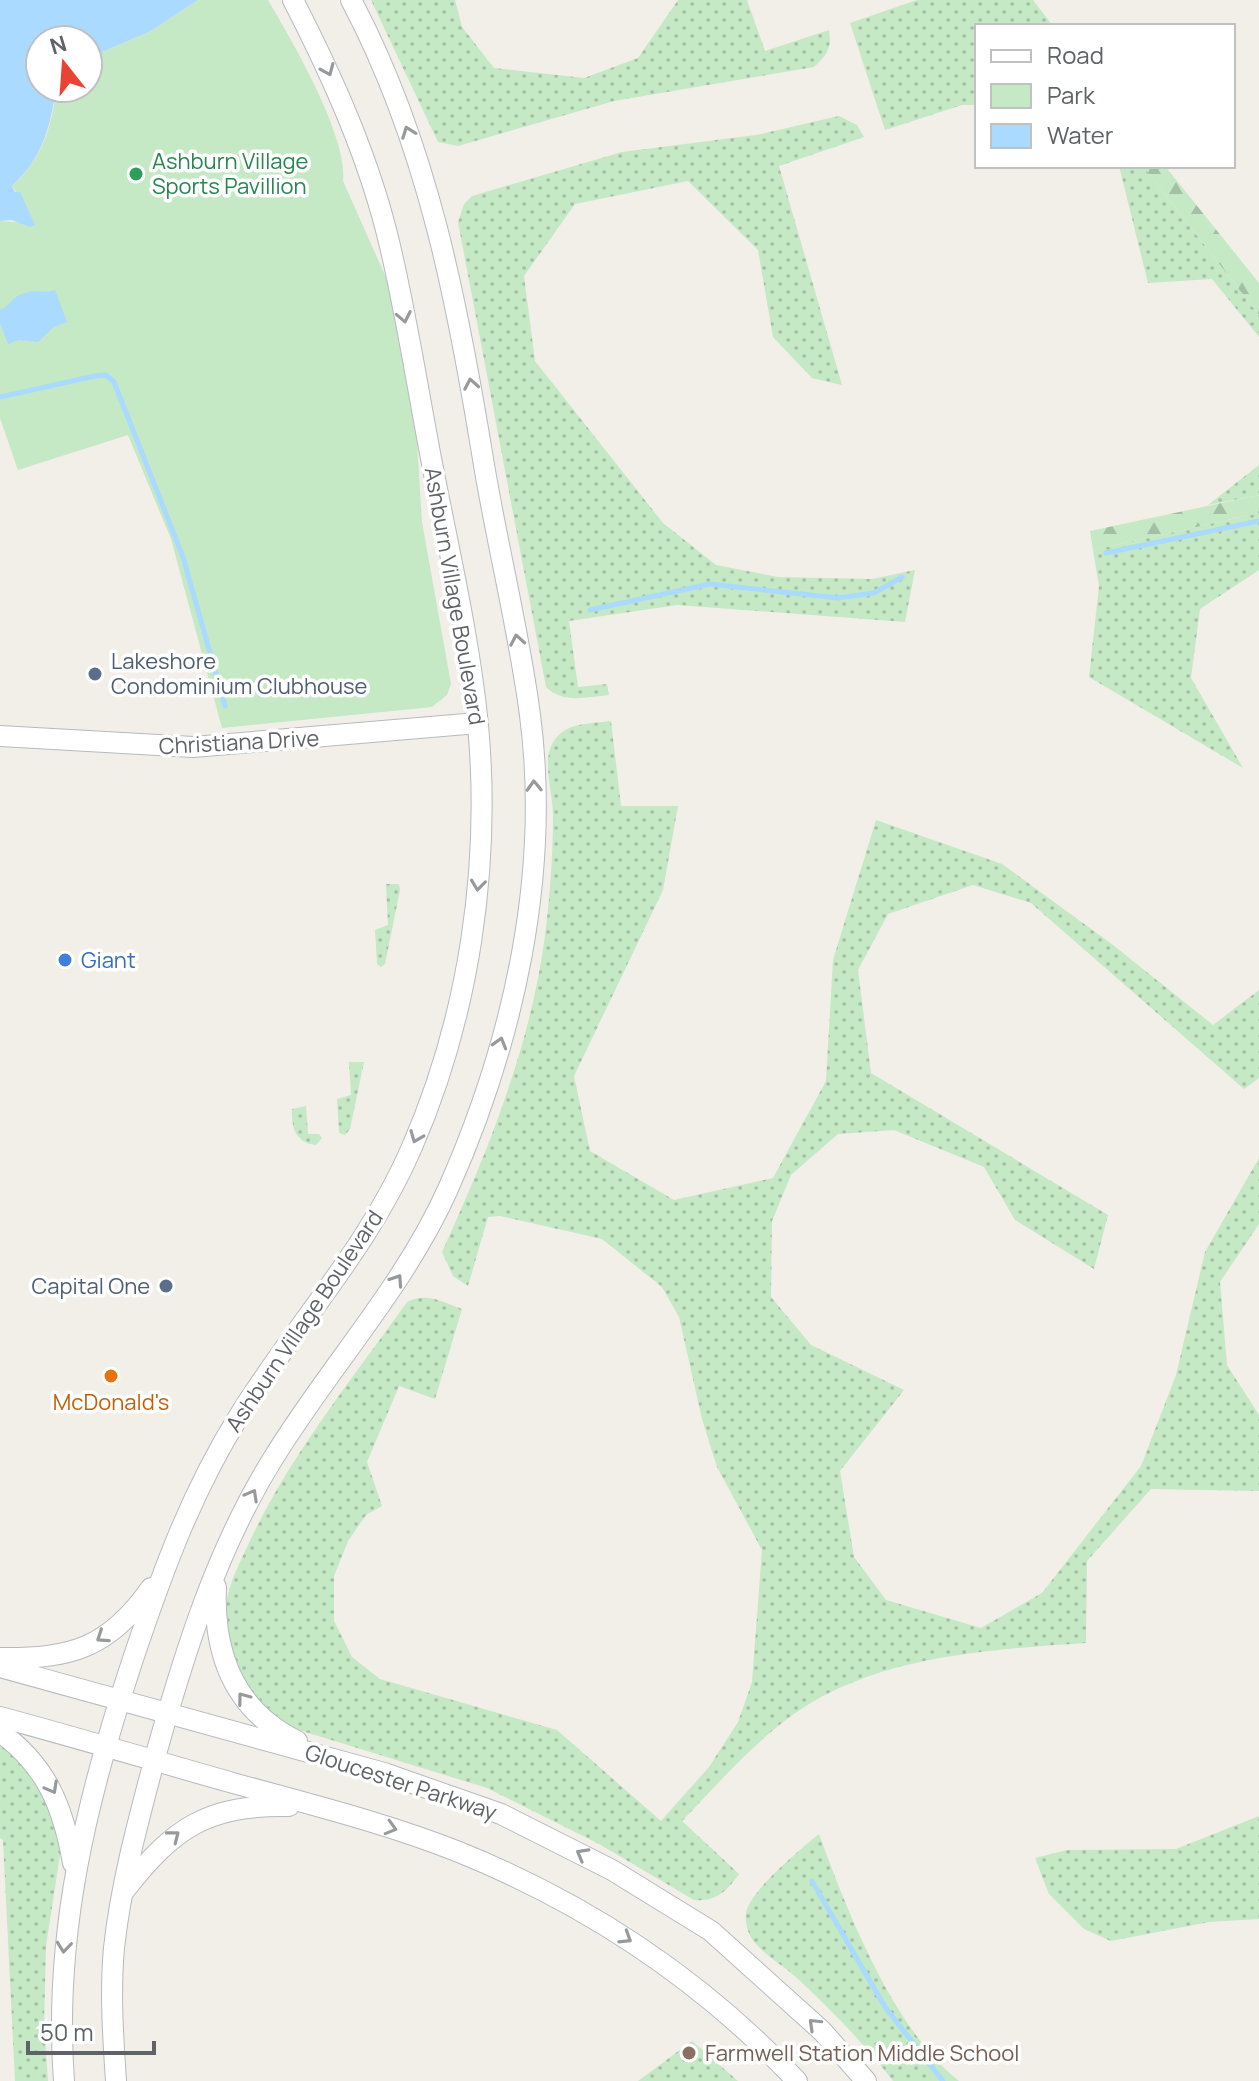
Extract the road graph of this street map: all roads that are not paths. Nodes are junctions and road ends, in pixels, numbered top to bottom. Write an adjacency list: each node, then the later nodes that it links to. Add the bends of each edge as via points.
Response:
1 (293, 0): 3 (main road, Ashburn Village Boulevard, one-way to 3, via 343,103 390,245)
2 (351, 0): 6 (main road, one-way to 2, via 270,1463 409,1263 448,1189 500,1046 530,896 530,717 462,333 424,179 386,71)
3 (478, 723): 4 (main road, Christiana Drive, via 193,747); 5 (main road, Ashburn Village Boulevard, one-way to 5, via 482,823 475,909 464,984 434,1090 394,1185 327,1294 241,1413 207,1470)
4 (0, 736)
5 (168, 1556): 7 (main road, one-way to 7, via 135,1609 91,1644 45,1659); 9 (main road, Ashburn Village Boulevard)
6 (217, 1565): 10 (main road); 14 (main road, one-way to 6, via 263,1720 232,1683 216,1628)
7 (0, 1658)
8 (0, 1667): 9 (main road, Gloucester Parkway)
9 (120, 1700): 10 (main road, Gloucester Parkway); 13 (main road, Ashburn Village Boulevard)
10 (167, 1714): 14 (main road, Gloucester Parkway); 15 (main road)
11 (0, 1717): 13 (main road)
12 (0, 1732): 17 (main road, one-way to 17, via 22,1748 51,1785 65,1820)
13 (106, 1747): 15 (main road); 17 (main road, Ashburn Village Boulevard)
14 (330, 1757): 22 (main road, Gloucester Parkway, one-way to 14, via 762,1975 711,1931 654,1895 501,1814)
15 (154, 1761): 16 (main road); 18 (main road)
16 (316, 1806): 18 (main road, one-way to 16, via 171,1838 211,1814); 21 (main road, one-way to 21, via 458,1852 546,1891 680,1975 736,2019)
17 (74, 1870): 19 (main road, Ashburn Village Boulevard, one-way to 19, via 59,2015)
18 (122, 1894): 20 (main road, via 114,1954)
19 (64, 2081)
20 (116, 2081)
21 (797, 2081)
22 (866, 2081)

